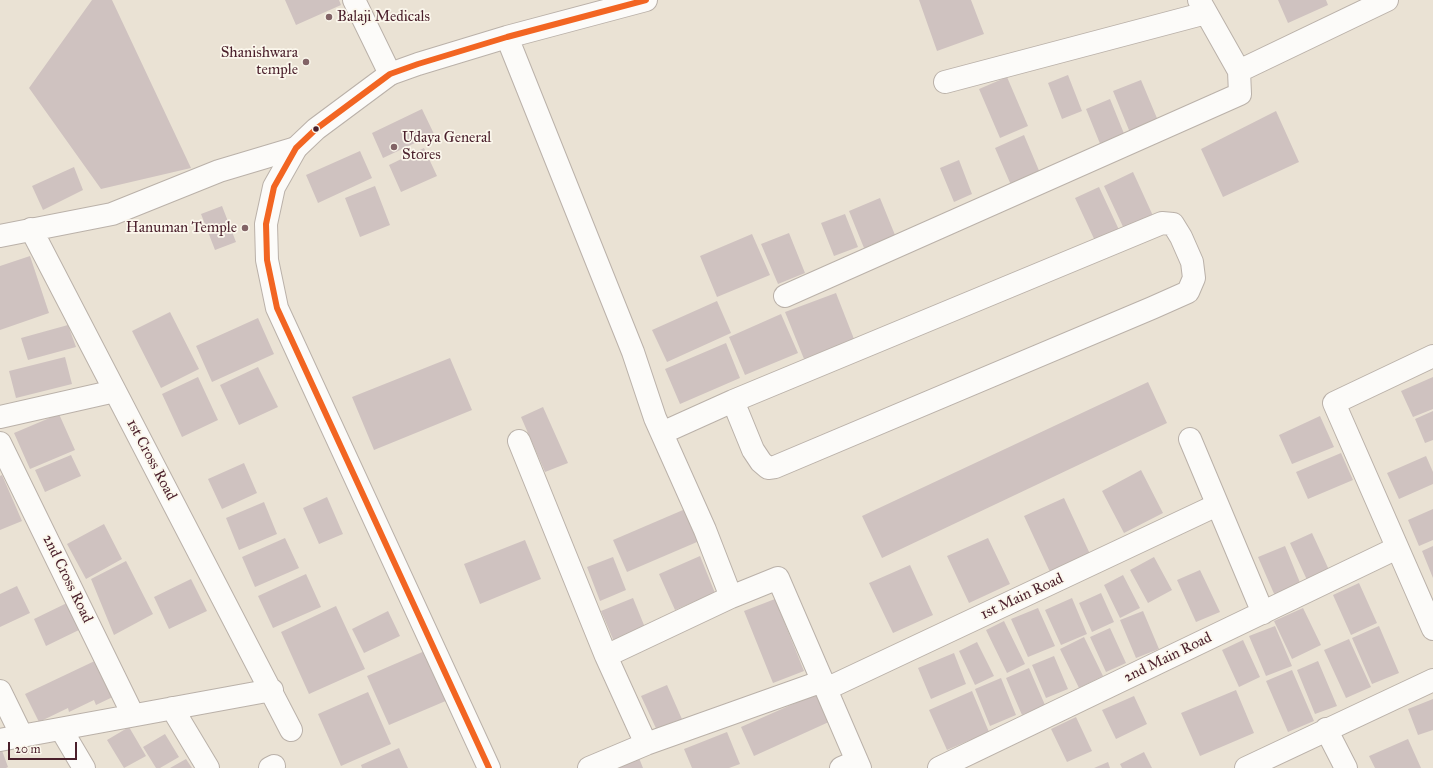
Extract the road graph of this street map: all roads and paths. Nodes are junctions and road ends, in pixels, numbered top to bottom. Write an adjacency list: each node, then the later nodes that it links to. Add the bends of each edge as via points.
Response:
1 (354, 0): 7 (street)
2 (646, 0): 5 (street)
3 (1387, 0): 6 (street)
4 (1202, 6): 6 (street); 8 (street)
5 (507, 37): 7 (street); 17 (street, via 633,352)
6 (1238, 71): 12 (street, via 1240,94)
7 (390, 74): 9 (street, via 316,129)
8 (945, 82)
9 (296, 148): 10 (street, via 219,171 112,214); 42 (street, via 274,187 266,224 267,260 277,308)
10 (31, 229): 11 (street); 14 (street, 1st Cross Road)
11 (0, 236)
12 (785, 296)
13 (1433, 356): 22 (street, via 1334,402)
14 (115, 391): 16 (street); 29 (street, 1st Cross Road)
15 (733, 401): 15 (street, via 1162,223 1173,224 1192,262 1194,278 1188,292 775,467 768,468 753,450); 17 (street)
16 (0, 417)
17 (662, 433): 23 (street, via 705,530)
18 (1190, 439): 21 (street)
19 (519, 441): 26 (street)
20 (0, 443): 32 (street, 2nd Cross Road)
21 (1218, 505): 24 (street); 28 (street, 1st Main Road)
22 (1397, 548): 24 (street, 2nd Main Road); 25 (street)
23 (730, 597): 26 (street); 28 (street, via 778,578)
24 (1263, 613): 44 (street, 2nd Main Road)
25 (1433, 629)
26 (606, 656): 38 (street)
27 (1433, 680): 34 (street)
28 (825, 685): 38 (street, 1st Main Road); 39 (street)
29 (272, 690): 31 (street); 35 (street, 1st Cross Road)
30 (0, 692): 36 (street)
31 (172, 708): 32 (street); 41 (street)
32 (133, 716): 33 (street)
33 (61, 729): 36 (street); 40 (street)
34 (1326, 729): 45 (street); 46 (street)
35 (291, 730)
36 (22, 736): 37 (street)
37 (0, 740)
38 (646, 744): 43 (street, 1st Main Road)
39 (853, 766)
40 (84, 768)
41 (208, 768)
42 (489, 768)
43 (589, 768)
44 (939, 768)
45 (1246, 768)
46 (1346, 768)

